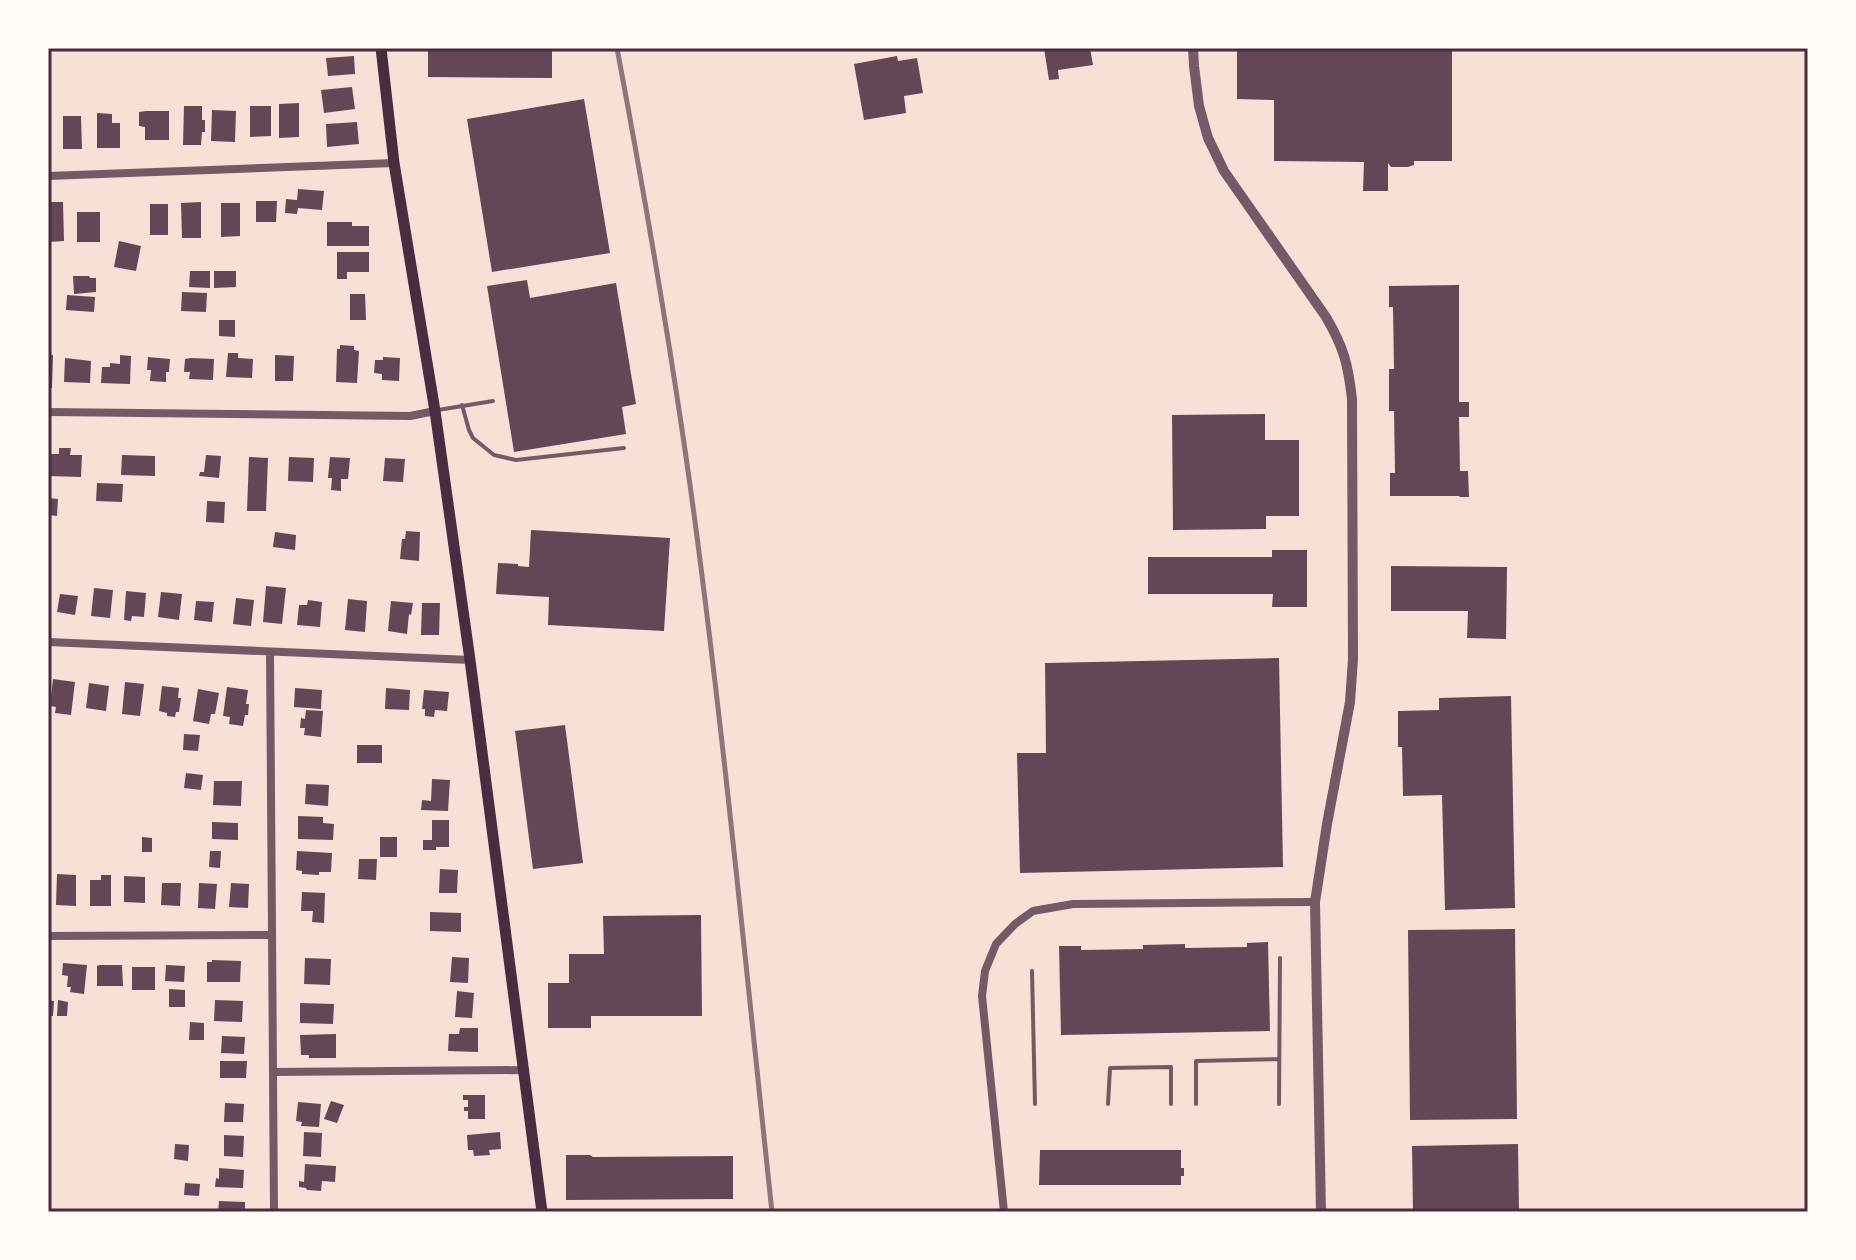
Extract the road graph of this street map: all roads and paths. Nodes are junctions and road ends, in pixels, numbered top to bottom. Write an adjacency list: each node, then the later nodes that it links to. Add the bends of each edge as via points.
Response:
1 (381, 48): 3 (main road)
2 (1193, 48): 13 (street, via 1208,138 1233,184 1326,317 1349,370 1353,659)
3 (394, 163): 4 (street); 7 (main road)
4 (48, 176)
5 (493, 401): 6 (lane)
6 (462, 405): 7 (lane); 9 (lane, via 473,438 494,455 516,460)
7 (435, 411): 8 (street, via 410,416); 12 (main road)
8 (48, 412)
9 (624, 448)
10 (48, 642): 11 (street)
11 (270, 652): 12 (street); 14 (street)
12 (470, 660): 19 (main road)
13 (1315, 902): 28 (street, via 1073,904 1033,911 1015,924 996,944 982,996); 29 (street)
14 (271, 935): 15 (street); 20 (street)
15 (48, 936)
16 (1280, 958): 18 (lane)
17 (1032, 971): 21 (lane)
18 (1278, 1059): 24 (lane, via 1196,1061); 25 (lane)
19 (525, 1070): 20 (street); 27 (main road)
20 (273, 1072): 26 (street)
21 (1035, 1104)
22 (1108, 1104): 23 (lane, via 1110,1068 1171,1067)
23 (1171, 1104)
24 (1196, 1104)
25 (1279, 1104)
26 (274, 1212)
27 (542, 1212)
28 (1004, 1212)
29 (1321, 1212)

